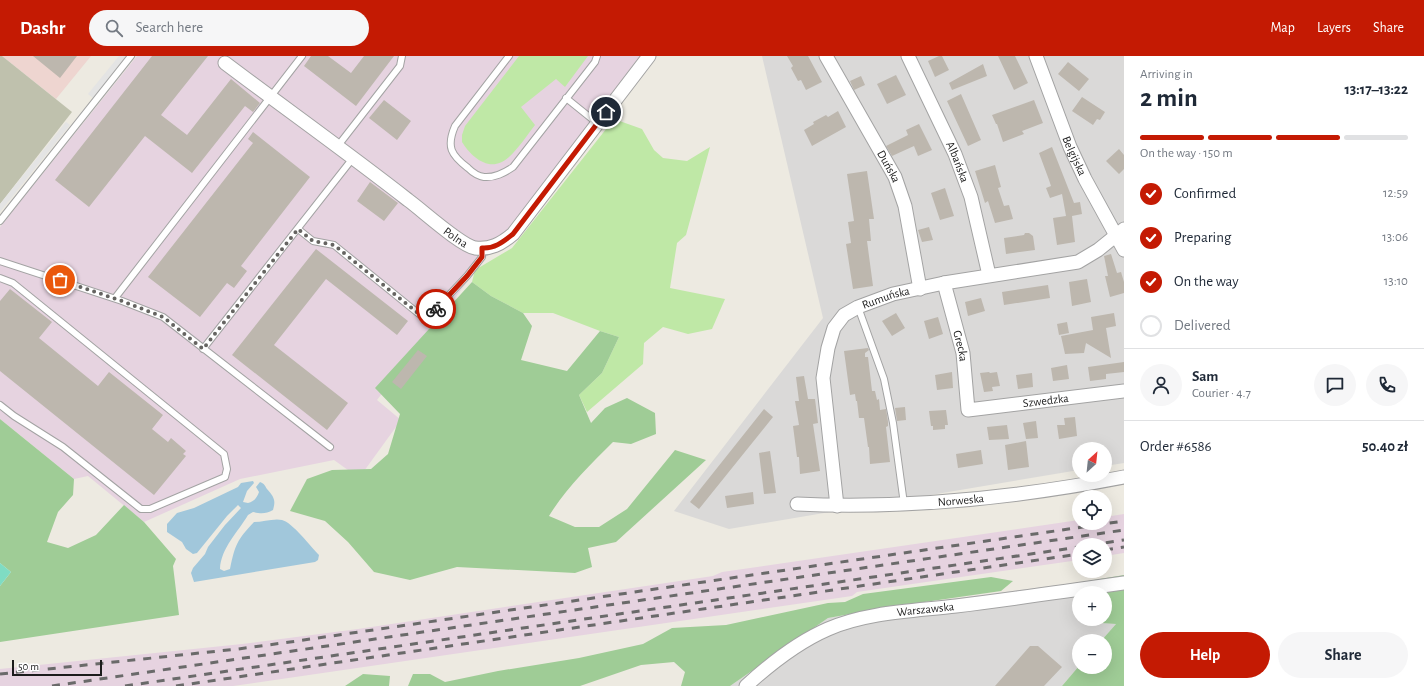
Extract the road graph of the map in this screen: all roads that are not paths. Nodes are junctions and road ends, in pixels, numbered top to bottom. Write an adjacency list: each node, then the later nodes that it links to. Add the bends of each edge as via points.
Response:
1 (131, 56): 16 (lane)
2 (302, 56): 11 (lane)
3 (402, 56): 14 (lane, via 400,66)
4 (508, 56): 12 (lane, via 455,126 450,138 451,150 457,160 475,174 484,177 496,176 513,167)
5 (597, 56): 12 (lane)
6 (649, 56): 13 (street, Polna)
7 (826, 56): 25 (street, Duńska, via 894,177 905,206)
8 (908, 56): 22 (street, Albańska, via 958,161 971,197)
9 (1036, 56): 18 (street, Belgijska, via 1070,147 1085,179)
10 (225, 63): 11 (street, Polna)
11 (271, 98): 14 (street, Polna); 26 (lane)
12 (566, 98): 13 (lane)
13 (597, 123): 19 (street, Polna, via 513,234 502,243)
14 (337, 147): 15 (street, Polna)
15 (353, 158): 17 (lane); 19 (street, Polna, via 454,236 473,247)
16 (0, 221)
17 (298, 229): 19 (lane, via 313,241 334,245 419,314 428,315 467,276 482,257); 28 (lane)
18 (1120, 232): 20 (street, Belgijska); 22 (street, Rumuńska, via 1078,262)
19 (482, 248)
20 (1124, 250)
21 (0, 261): 26 (lane)
22 (989, 275): 24 (street, Rumuńska)
23 (0, 278): 30 (lane, via 13,283 224,454 227,469 225,477 150,509 141,509 63,447)
24 (944, 282): 25 (street, Rumuńska); 31 (street, Grecka, via 963,353)
25 (920, 289): 27 (street, Rumuńska, via 892,294)
26 (115, 298): 28 (lane, via 163,317)
27 (858, 307): 35 (lane, via 884,380 893,423); 36 (street, Rumuńska, via 844,315 834,328 823,378)
28 (203, 349): 32 (lane)
29 (1124, 391): 31 (street, Szwedzka)
30 (0, 405)
31 (968, 410)
32 (330, 447)
33 (1124, 477): 35 (street, Norweska, via 1018,494)
34 (797, 504): 36 (street, Norweska)
35 (904, 504): 36 (street, Norweska)
36 (837, 506)
37 (1124, 583): 38 (street, Warszawska, via 874,616 843,624 797,646)
38 (746, 686)

